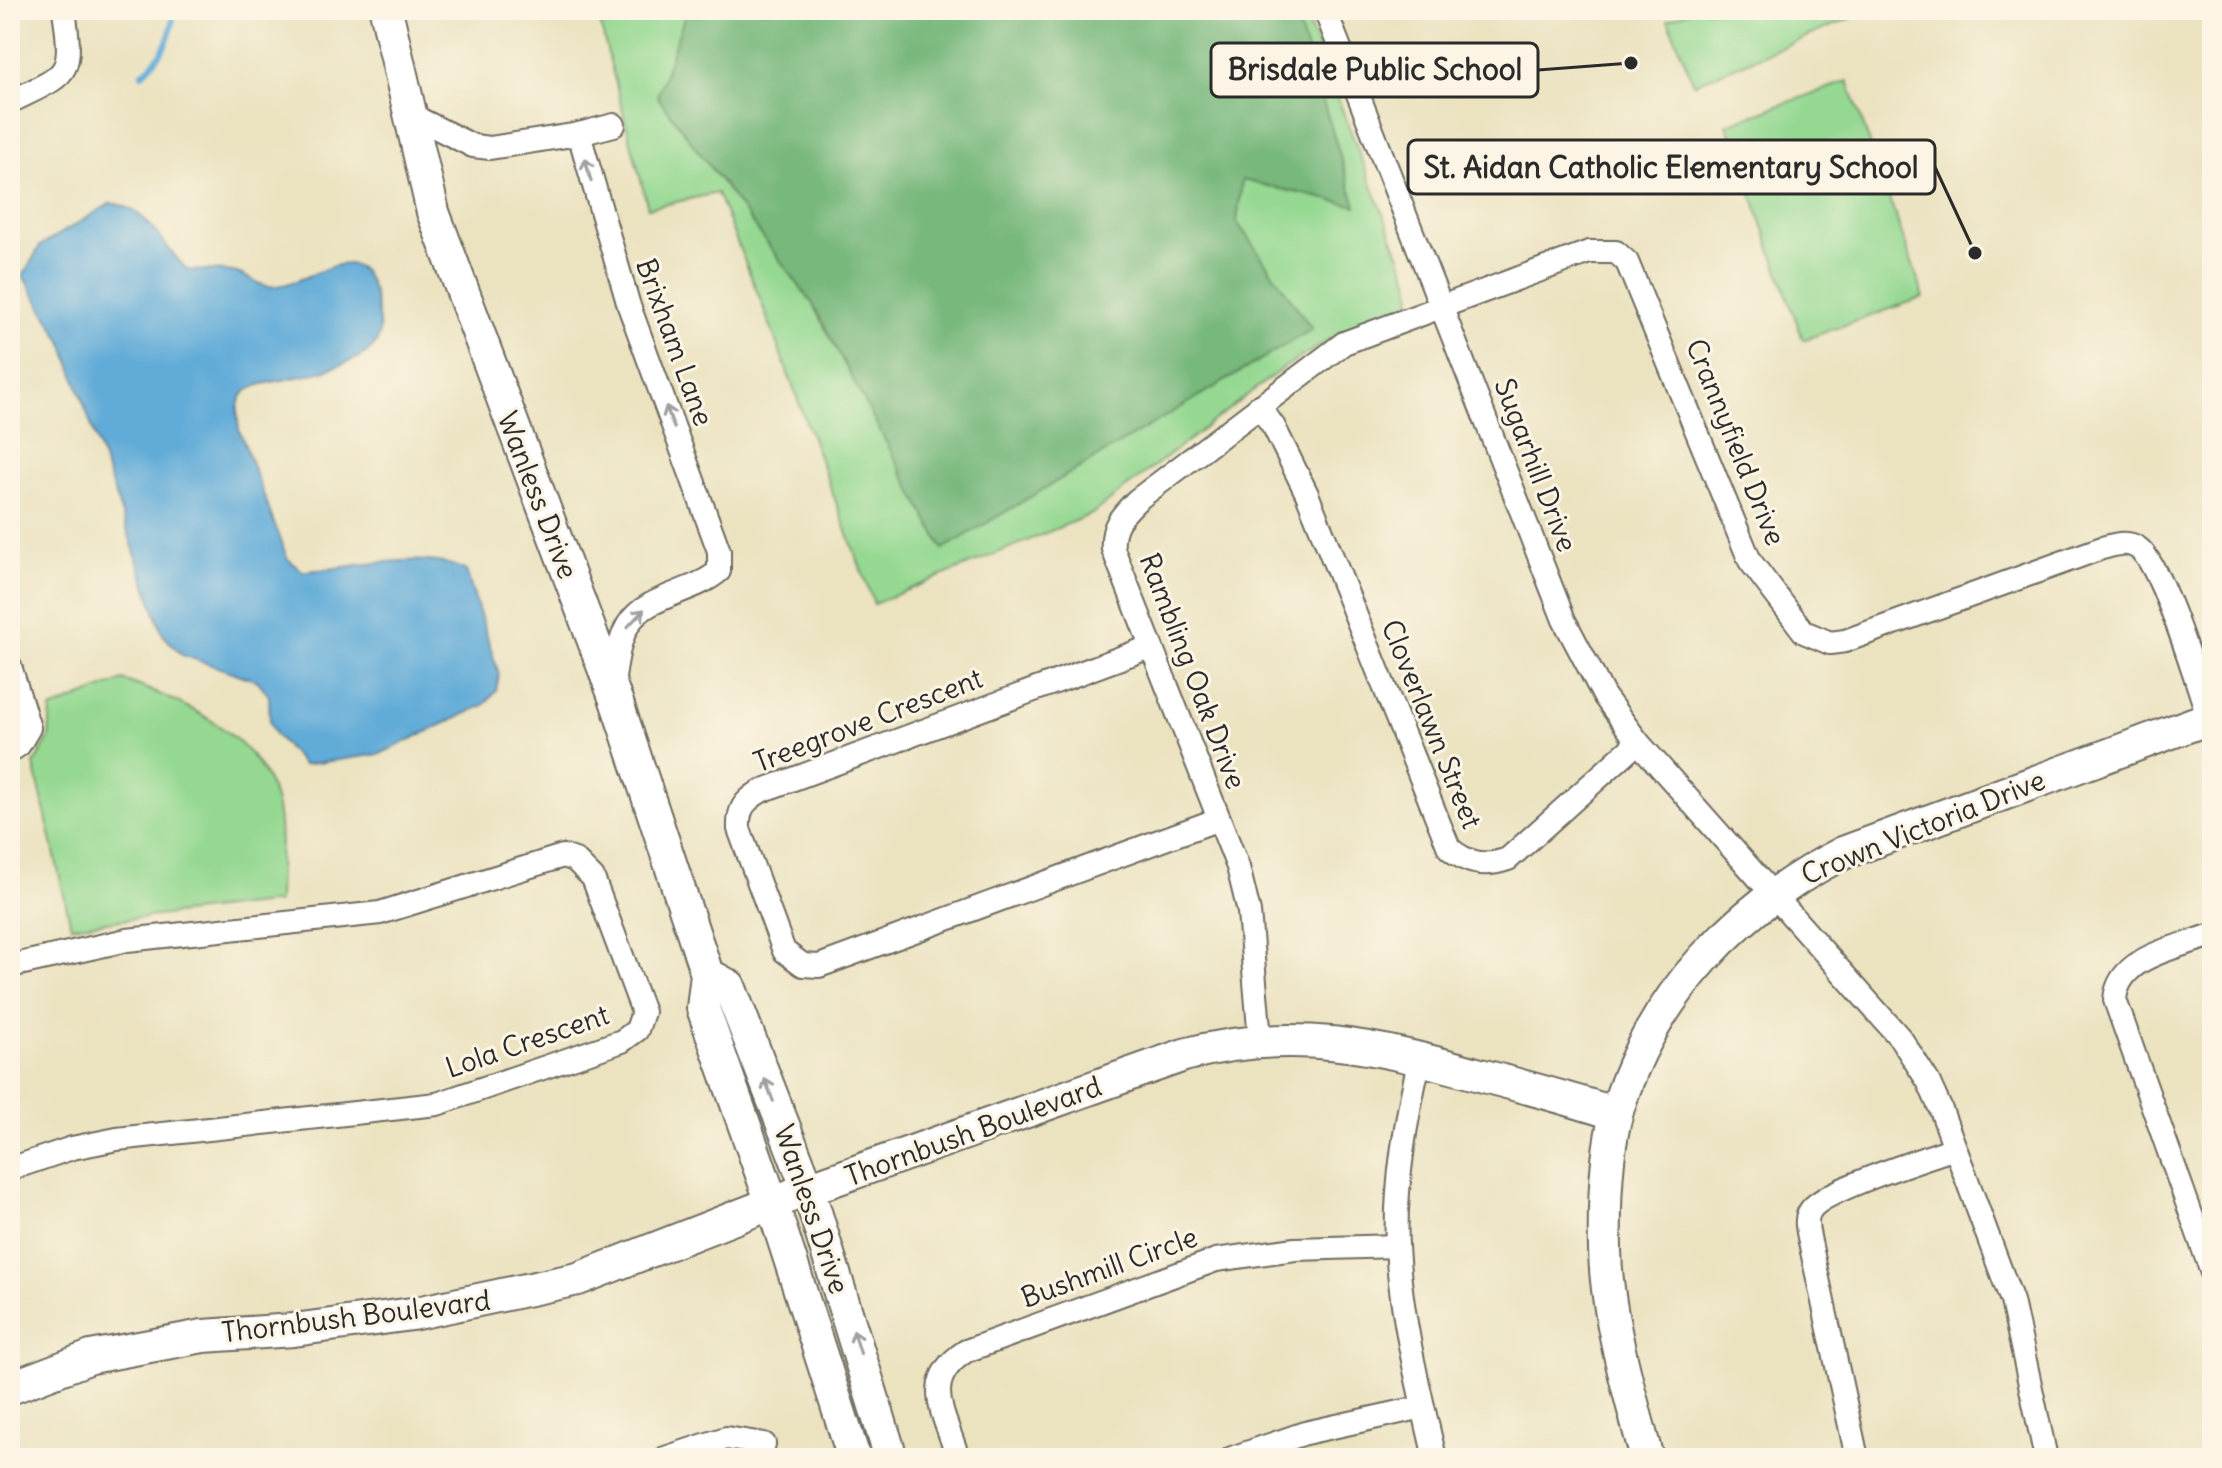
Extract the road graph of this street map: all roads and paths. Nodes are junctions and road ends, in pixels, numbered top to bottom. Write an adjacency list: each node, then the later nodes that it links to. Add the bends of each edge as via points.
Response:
1 (64, 10): 4 (street, via 70,48 62,76)
2 (386, 10): 5 (street, Wanless Drive)
3 (1325, 10): 8 (street, Sugarhill Drive)
4 (10, 102)
5 (411, 115): 7 (street, via 473,146 490,148); 12 (street, Wanless Drive, via 433,212)
6 (614, 125): 7 (street)
7 (579, 134): 12 (street, Brixham Lane, one-way to 7, via 629,624 641,611 705,583 719,571 719,551 629,306)
8 (1441, 305): 9 (street, Rambling Oak Drive, via 1344,343); 13 (street, Crannyfield Drive, via 1589,252 1616,252 1637,279 1750,561 1804,632 1830,643 1845,641 2102,548 2136,546 2154,568); 14 (street, Sugarhill Drive, via 1564,620 1604,696)
9 (1259, 406): 10 (street, Rambling Oak Drive, via 1118,518 1113,549); 14 (street, Cloverlawn Street, via 1307,494 1444,841 1454,853 1484,864 1508,859)
10 (1150, 647): 16 (street, Rambling Oak Drive); 16 (street, Treegrove Crescent, via 747,800 738,813 739,829 780,941 792,959 819,966)
11 (10, 666): 15 (street, via 29,728)
12 (612, 690): 20 (street, Wanless Drive)
13 (2211, 721): 17 (street, Crown Victoria Drive, via 1843,853)
14 (1638, 742): 17 (street, Sugarhill Drive)
15 (10, 751)
16 (1219, 819): 21 (street, Rambling Oak Drive, via 1249,912)
17 (1772, 894): 23 (street, Crown Victoria Drive, via 1725,933 1683,983 1645,1045); 24 (street, Sugarhill Drive, via 1901,1039 1928,1081)
18 (2212, 935): 29 (street, via 2125,972 2115,1000)
19 (10, 966): 25 (street, Lola Crescent, via 127,940 380,913 563,856 593,878 643,1012 637,1030 622,1041 437,1104 117,1139)
20 (707, 974): 26 (street, Wanless Drive, one-way to 20, via 729,986); 27 (street, Wanless Drive, via 703,1008)
21 (1260, 1040): 22 (street, Thornbush Boulevard, via 1341,1041); 26 (street, Thornbush Boulevard, via 1184,1055)
22 (1420, 1058): 23 (street, Thornbush Boulevard); 28 (street, via 1406,1131)
23 (1616, 1114): 39 (street, Crown Victoria Drive, via 1606,1184 1605,1251)
24 (1954, 1148): 40 (street, via 1831,1193 1810,1210 1806,1222); 41 (street, Sugarhill Drive, via 2012,1301)
25 (10, 1169)
26 (808, 1189): 27 (street, Thornbush Boulevard); 35 (street, Wanless Drive, one-way to 26)
27 (772, 1203): 30 (street, Thornbush Boulevard, via 578,1279 510,1296 309,1328 203,1336 91,1357); 34 (street, Wanless Drive)
28 (1397, 1246): 31 (street); 36 (street, Bushmill Circle, via 1295,1249 1216,1260 966,1351 941,1372 937,1390)
29 (2212, 1273)
30 (10, 1388)
31 (1423, 1407): 37 (street, via 1305,1433); 38 (street)
32 (764, 1444): 33 (street, via 726,1438)
33 (665, 1458)
34 (854, 1458)
35 (891, 1458)
36 (958, 1458)
37 (1232, 1458)
38 (1435, 1458)
39 (1647, 1458)
40 (1857, 1458)
41 (2046, 1458)

